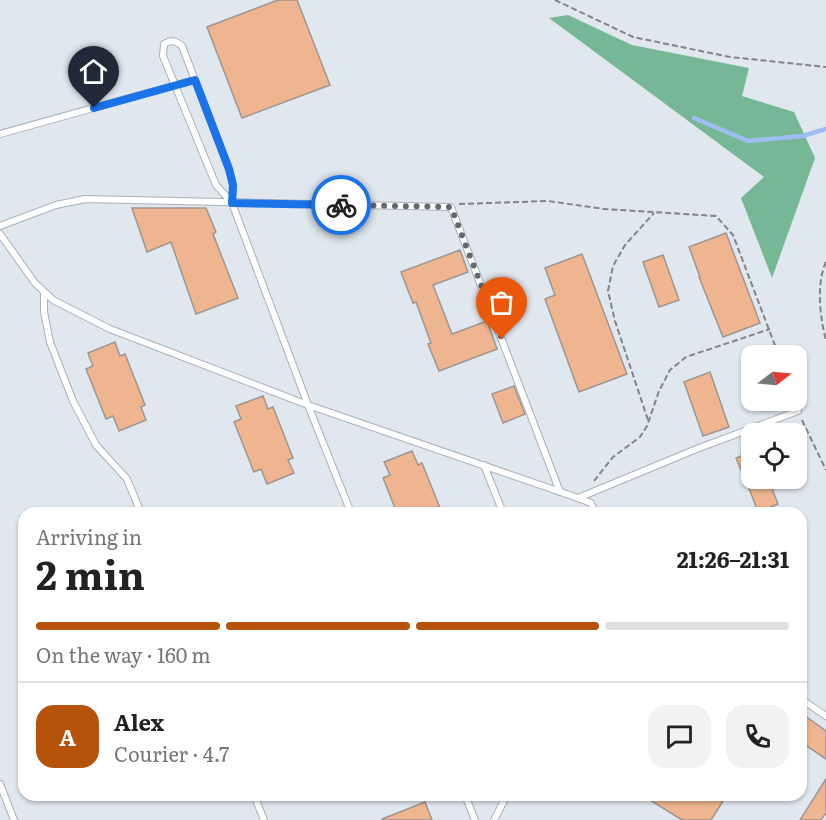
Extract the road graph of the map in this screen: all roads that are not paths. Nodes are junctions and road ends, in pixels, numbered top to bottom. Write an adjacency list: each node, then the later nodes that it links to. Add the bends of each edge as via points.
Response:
1 (195, 80): 2 (lane); 2 (lane, via 182,46 170,41 162,50); 4 (lane, via 229,169)
2 (176, 86): 3 (lane); 4 (lane, via 216,185)
3 (0, 134)
4 (232, 203): 5 (lane, via 85,199 56,205); 8 (lane); 11 (lane, via 451,207)
5 (0, 226)
6 (0, 234): 7 (lane)
7 (44, 292): 8 (lane, via 110,329); 13 (lane, via 50,342 73,400 96,445 127,479)
8 (308, 405): 10 (lane); 14 (lane)
9 (798, 411): 12 (lane)
10 (484, 465): 11 (lane); 15 (lane)
11 (560, 492): 12 (lane)
12 (578, 498): 16 (lane)
13 (139, 507)
14 (349, 507)
15 (501, 507)
16 (593, 507)
17 (807, 703): 18 (lane)
18 (826, 716)
19 (0, 784): 23 (lane)
20 (256, 801): 24 (lane)
21 (467, 801): 25 (lane)
22 (504, 801): 26 (lane)
23 (14, 820)
24 (264, 820)
25 (475, 820)
26 (494, 820)

